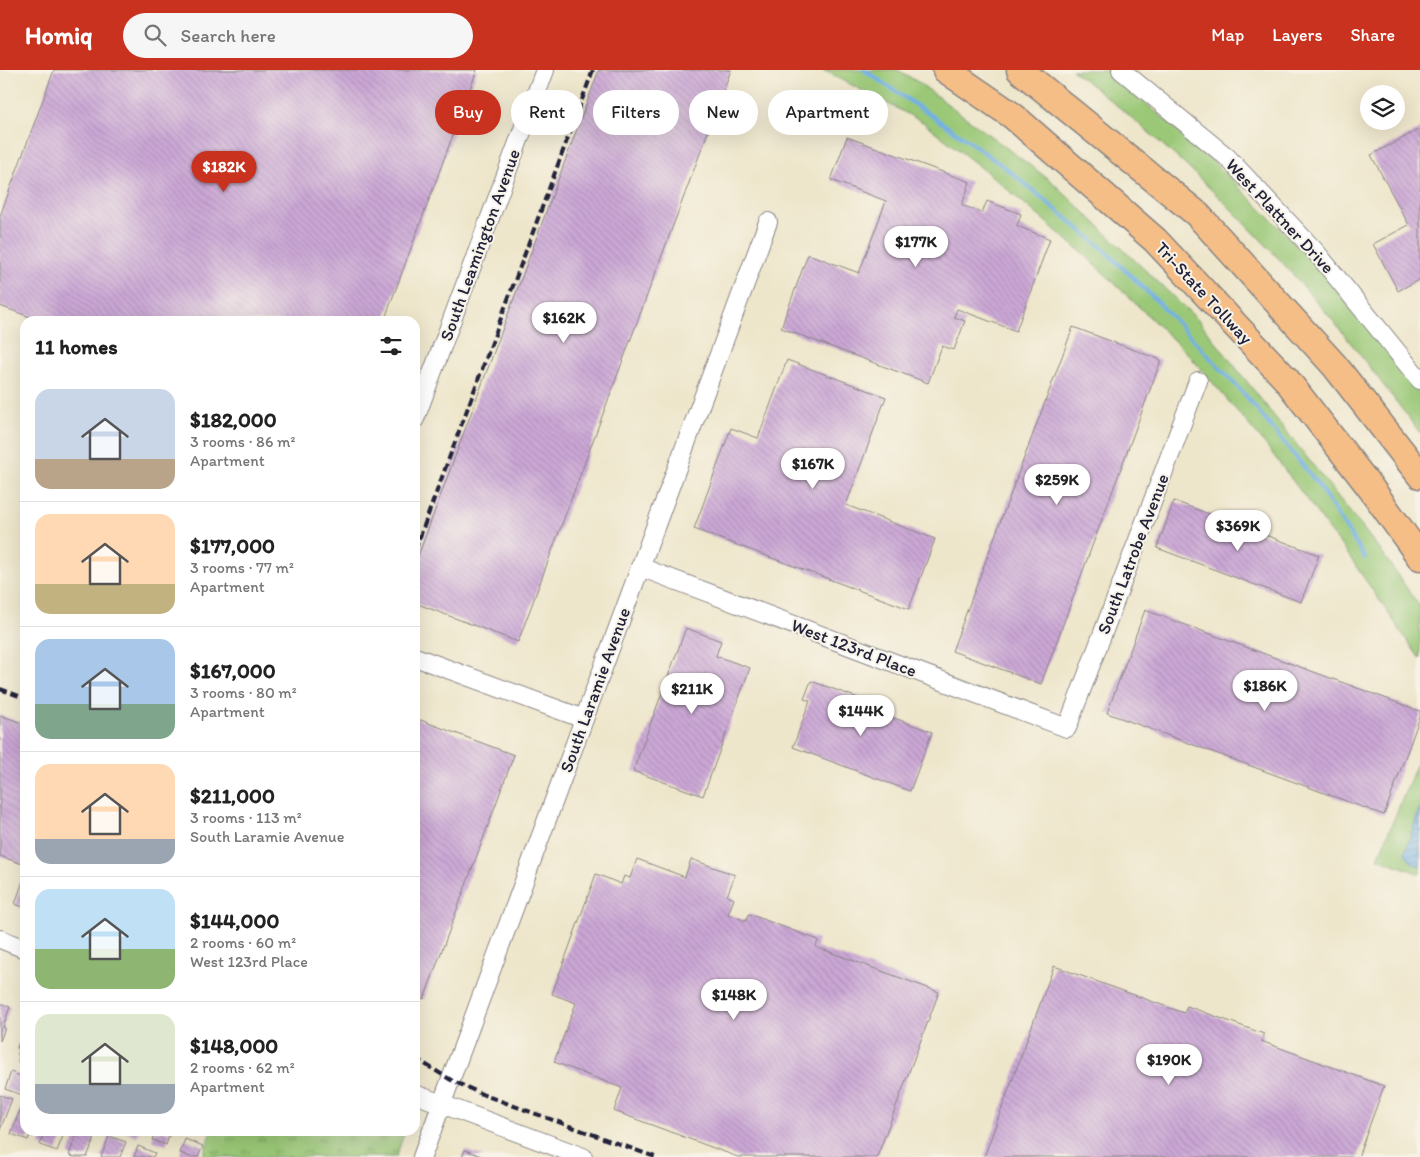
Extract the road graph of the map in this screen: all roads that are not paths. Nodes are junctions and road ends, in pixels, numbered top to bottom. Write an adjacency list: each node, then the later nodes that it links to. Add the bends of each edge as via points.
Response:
1 (545, 70): 8 (street, South Leamington Avenue)
2 (946, 70): 10 (highway, Tri-State Tollway, via 1013,116 1155,240 1286,379 1370,486)
3 (1020, 70): 9 (highway, via 1197,214 1335,366)
4 (1121, 70): 6 (street, West Plattner Drive, via 1227,157 1316,252)
5 (768, 222): 11 (street, South Laramie Avenue)
6 (1420, 380)
7 (1198, 381): 14 (street, South Latrobe Avenue)
8 (420, 406)
9 (1420, 474)
10 (1420, 557)
11 (640, 567): 13 (street, South Laramie Avenue); 14 (street, West 123rd Place)
12 (420, 659): 13 (street)
13 (584, 719): 18 (street, South Laramie Avenue)
14 (1067, 728)
15 (0, 939): 16 (street)
16 (20, 947)
17 (420, 1096): 18 (street)
18 (442, 1104): 19 (street, South Laramie Avenue); 20 (street)
19 (422, 1157)
20 (583, 1157)

